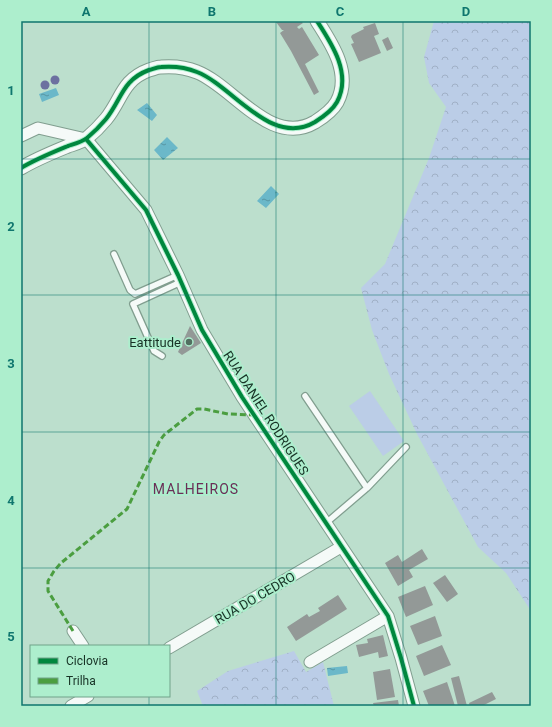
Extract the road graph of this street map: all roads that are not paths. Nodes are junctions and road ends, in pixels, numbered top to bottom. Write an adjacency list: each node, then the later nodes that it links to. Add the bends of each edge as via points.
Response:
1 (317, 21): 3 (street, via 337,56 342,74 342,89 336,103 324,117 309,126 277,126 262,119 209,78 179,67 160,67 136,76 128,83 106,119)
2 (21, 136): 3 (street, via 38,128)
3 (86, 139): 4 (street, via 40,157); 6 (street, RUA DANIEL RODRIGUES, via 146,210)
4 (21, 168)
5 (114, 254): 6 (lane, via 130,290 135,294)
6 (179, 279): 7 (lane, via 133,304 154,351); 11 (street, RUA DANIEL RODRIGUES, via 210,344)
7 (162, 356)
8 (305, 396): 10 (lane)
9 (406, 447): 10 (lane)
10 (367, 488): 11 (lane)
11 (326, 523): 12 (street, RUA DANIEL RODRIGUES)
12 (341, 547): 13 (street, RUA DANIEL RODRIGUES); 16 (street, RUA DO CEDRO)
13 (388, 616): 17 (street); 20 (street, RUA DANIEL RODRIGUES)
14 (73, 631): 15 (street)
15 (81, 645)
16 (170, 647)
17 (310, 662)
18 (86, 697): 19 (street)
19 (71, 706)
20 (414, 706)

